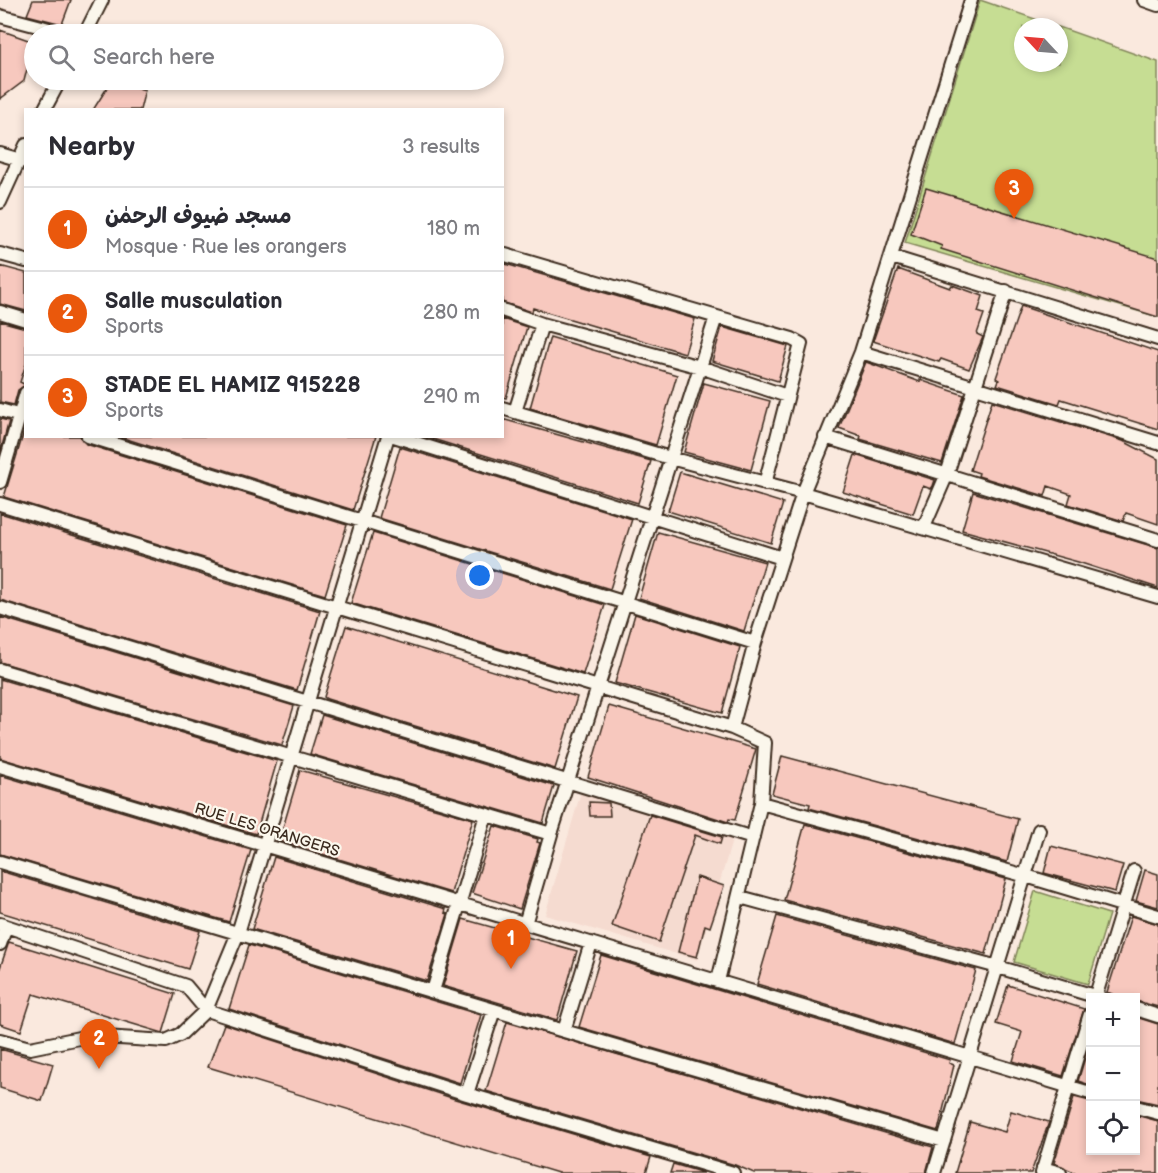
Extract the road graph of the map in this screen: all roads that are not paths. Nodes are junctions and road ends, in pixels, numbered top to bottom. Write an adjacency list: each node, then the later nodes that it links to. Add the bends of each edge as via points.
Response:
1 (102, 0): 7 (street)
2 (971, 0): 15 (street)
3 (1144, 0): 4 (street)
4 (1158, 5)
5 (0, 16): 6 (street)
6 (30, 24)
7 (90, 24)
8 (55, 90): 9 (street)
9 (45, 108)
10 (0, 154): 11 (street)
11 (22, 160): 12 (street)
12 (0, 202)
13 (0, 254): 16 (street)
14 (504, 255): 20 (street)
15 (892, 257): 17 (street); 24 (street)
16 (24, 260)
17 (1006, 291): 23 (street); 26 (street)
18 (504, 311): 22 (street)
19 (0, 312): 21 (street)
20 (716, 317): 25 (street); 27 (street, via 801,344)
21 (24, 319)
22 (542, 324): 25 (street); 30 (street)
23 (1158, 339)
24 (861, 351): 26 (street); 32 (street)
25 (700, 367): 27 (street); 37 (street)
26 (976, 387): 36 (street); 38 (street)
27 (787, 396): 40 (street)
28 (504, 409): 30 (street)
29 (0, 410): 31 (street)
30 (515, 412): 37 (street)
31 (22, 416): 39 (street)
32 (825, 437): 38 (street); 41 (street)
33 (94, 438): 44 (street)
34 (387, 438): 44 (street)
35 (400, 438): 43 (street)
36 (1158, 443)
37 (669, 458): 40 (street); 43 (street)
38 (947, 474): 45 (street); 46 (street)
39 (0, 482)
40 (765, 484): 41 (street)
41 (803, 493): 45 (street); 47 (street)
42 (0, 504): 50 (street)
43 (652, 518): 47 (street); 49 (street)
44 (362, 522): 49 (street); 50 (street)
45 (924, 527): 48 (street)
46 (1158, 540)
47 (782, 558): 52 (street)
48 (1158, 597)
49 (625, 603): 52 (street); 54 (street)
50 (336, 607): 54 (street); 55 (street)
51 (0, 608): 55 (street)
52 (755, 643): 56 (street)
53 (0, 670): 57 (street)
54 (598, 687): 56 (street); 59 (street)
55 (308, 702): 57 (street); 59 (street)
56 (732, 728): 60 (street, via 765,743)
57 (291, 757): 61 (street); 65 (street)
58 (0, 766): 65 (street, RUE LES ORANGERS)
59 (568, 781): 63 (street); 64 (street)
60 (761, 803): 64 (street); 68 (street)
61 (486, 815): 63 (street); 70 (street)
62 (1039, 830): 68 (street)
63 (551, 834): 73 (street)
64 (753, 838): 69 (street)
65 (264, 845): 70 (street, RUE LES ORANGERS); 75 (street)
66 (0, 862): 75 (street)
67 (1134, 871): 71 (street)
68 (1026, 876): 71 (street); 78 (street)
69 (740, 897): 78 (street); 79 (street)
70 (459, 904): 73 (street, RUE LES ORANGERS); 80 (street)
71 (1124, 905): 72 (street); 81 (street)
72 (1158, 916)
73 (525, 924): 76 (street, RUE LES ORANGERS)
74 (3, 925): 77 (street); 83 (street, via 186,986)
75 (238, 933): 80 (street); 83 (street)
76 (591, 943): 79 (street, RUE LES ORANGERS); 88 (street)
77 (0, 944)
78 (998, 967): 82 (street); 90 (street)
79 (718, 981): 90 (street, RUE LES ORANGERS)
80 (433, 991): 84 (street)
81 (1098, 993)
82 (1086, 994)
83 (206, 1010): 89 (street, via 181,1034 166,1041 90,1036 30,1048); 93 (street)
84 (494, 1010): 88 (street); 93 (street)
85 (1140, 1010): 86 (street)
86 (1158, 1016)
87 (1086, 1027): 91 (street)
88 (564, 1031): 96 (street)
89 (0, 1040)
90 (970, 1057): 91 (street, RUE LES ORANGERS); 96 (street)
91 (1068, 1086): 92 (street, RUE LES ORANGERS); 97 (street)
92 (1086, 1092)
93 (467, 1094): 98 (street)
94 (1140, 1108): 95 (street)
95 (1158, 1113)
96 (944, 1141): 99 (street)
97 (1043, 1170): 100 (street)
98 (734, 1173)
99 (934, 1173)
100 (1060, 1173)

